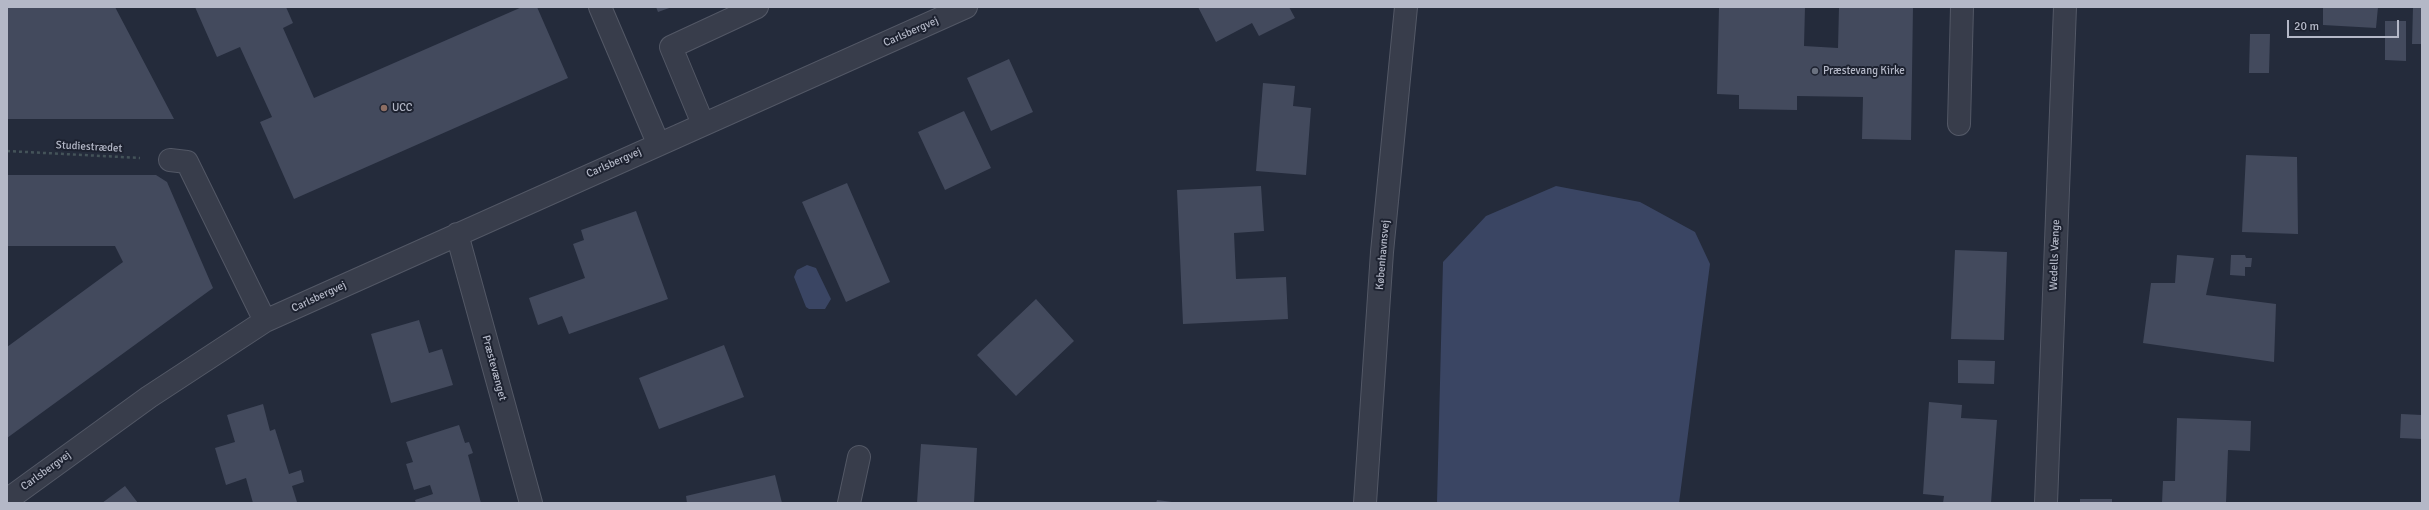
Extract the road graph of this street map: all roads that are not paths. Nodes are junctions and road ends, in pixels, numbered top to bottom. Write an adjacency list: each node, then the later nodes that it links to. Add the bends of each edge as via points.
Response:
1 (600, 7): 9 (street)
2 (757, 7): 7 (street, via 670,48)
3 (966, 7): 7 (street, Carlsbergvej)
4 (1406, 7): 17 (street, Københavnsvej, via 1382,252)
5 (1962, 7): 8 (street)
6 (2065, 7): 18 (street, Wedells Vænge)
7 (703, 124): 9 (street, Carlsbergvej)
8 (1959, 124)
9 (658, 143): 11 (street, Carlsbergvej)
10 (170, 160): 12 (street, via 187,162)
11 (457, 234): 12 (street, Carlsbergvej); 15 (street, Præstevænget)
12 (265, 321): 14 (street, Carlsbergvej, via 149,397)
13 (859, 457): 16 (street)
14 (7, 500)
15 (531, 503)
16 (849, 503)
17 (1365, 503)
18 (2046, 503)

